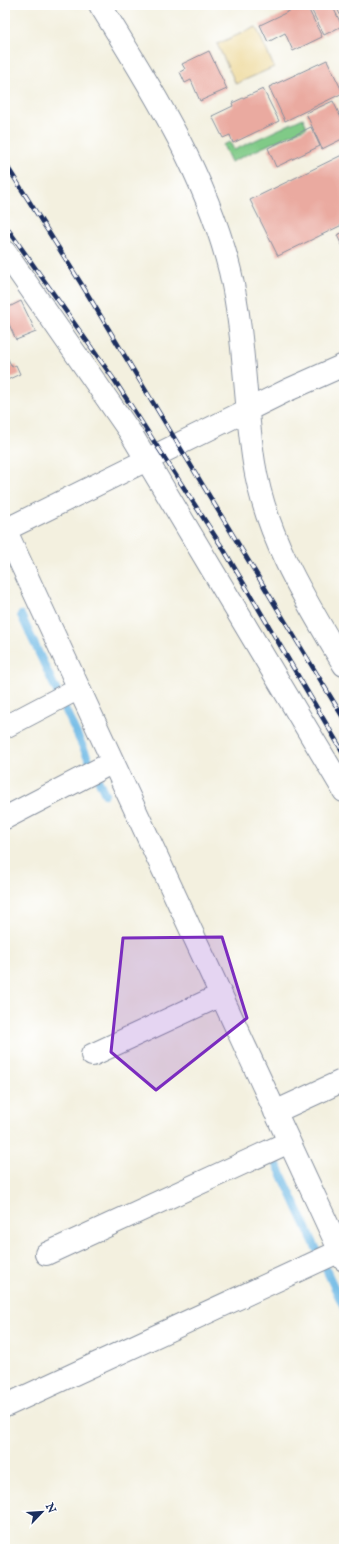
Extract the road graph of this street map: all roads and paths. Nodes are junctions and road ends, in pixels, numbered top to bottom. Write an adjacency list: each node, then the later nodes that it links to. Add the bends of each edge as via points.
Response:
1 (100, 5): 4 (street, via 180,139 214,219 230,272 243,348)
2 (5, 252): 5 (street, via 109,400)
3 (344, 365): 4 (street)
4 (249, 410): 5 (street); 7 (street, via 254,463 273,533 289,568)
5 (147, 460): 6 (street); 11 (street)
6 (5, 530): 8 (street)
7 (344, 665)
8 (67, 695): 9 (street); 10 (street)
9 (5, 727)
10 (102, 768): 12 (street); 13 (street)
11 (344, 791)
12 (5, 818)
13 (221, 995): 14 (street); 16 (street)
14 (92, 1055)
15 (344, 1080): 16 (street)
16 (276, 1112): 17 (street)
17 (277, 1148): 18 (street); 19 (street)
18 (46, 1254)
19 (340, 1254): 20 (street, via 314,1262)
20 (5, 1406)

